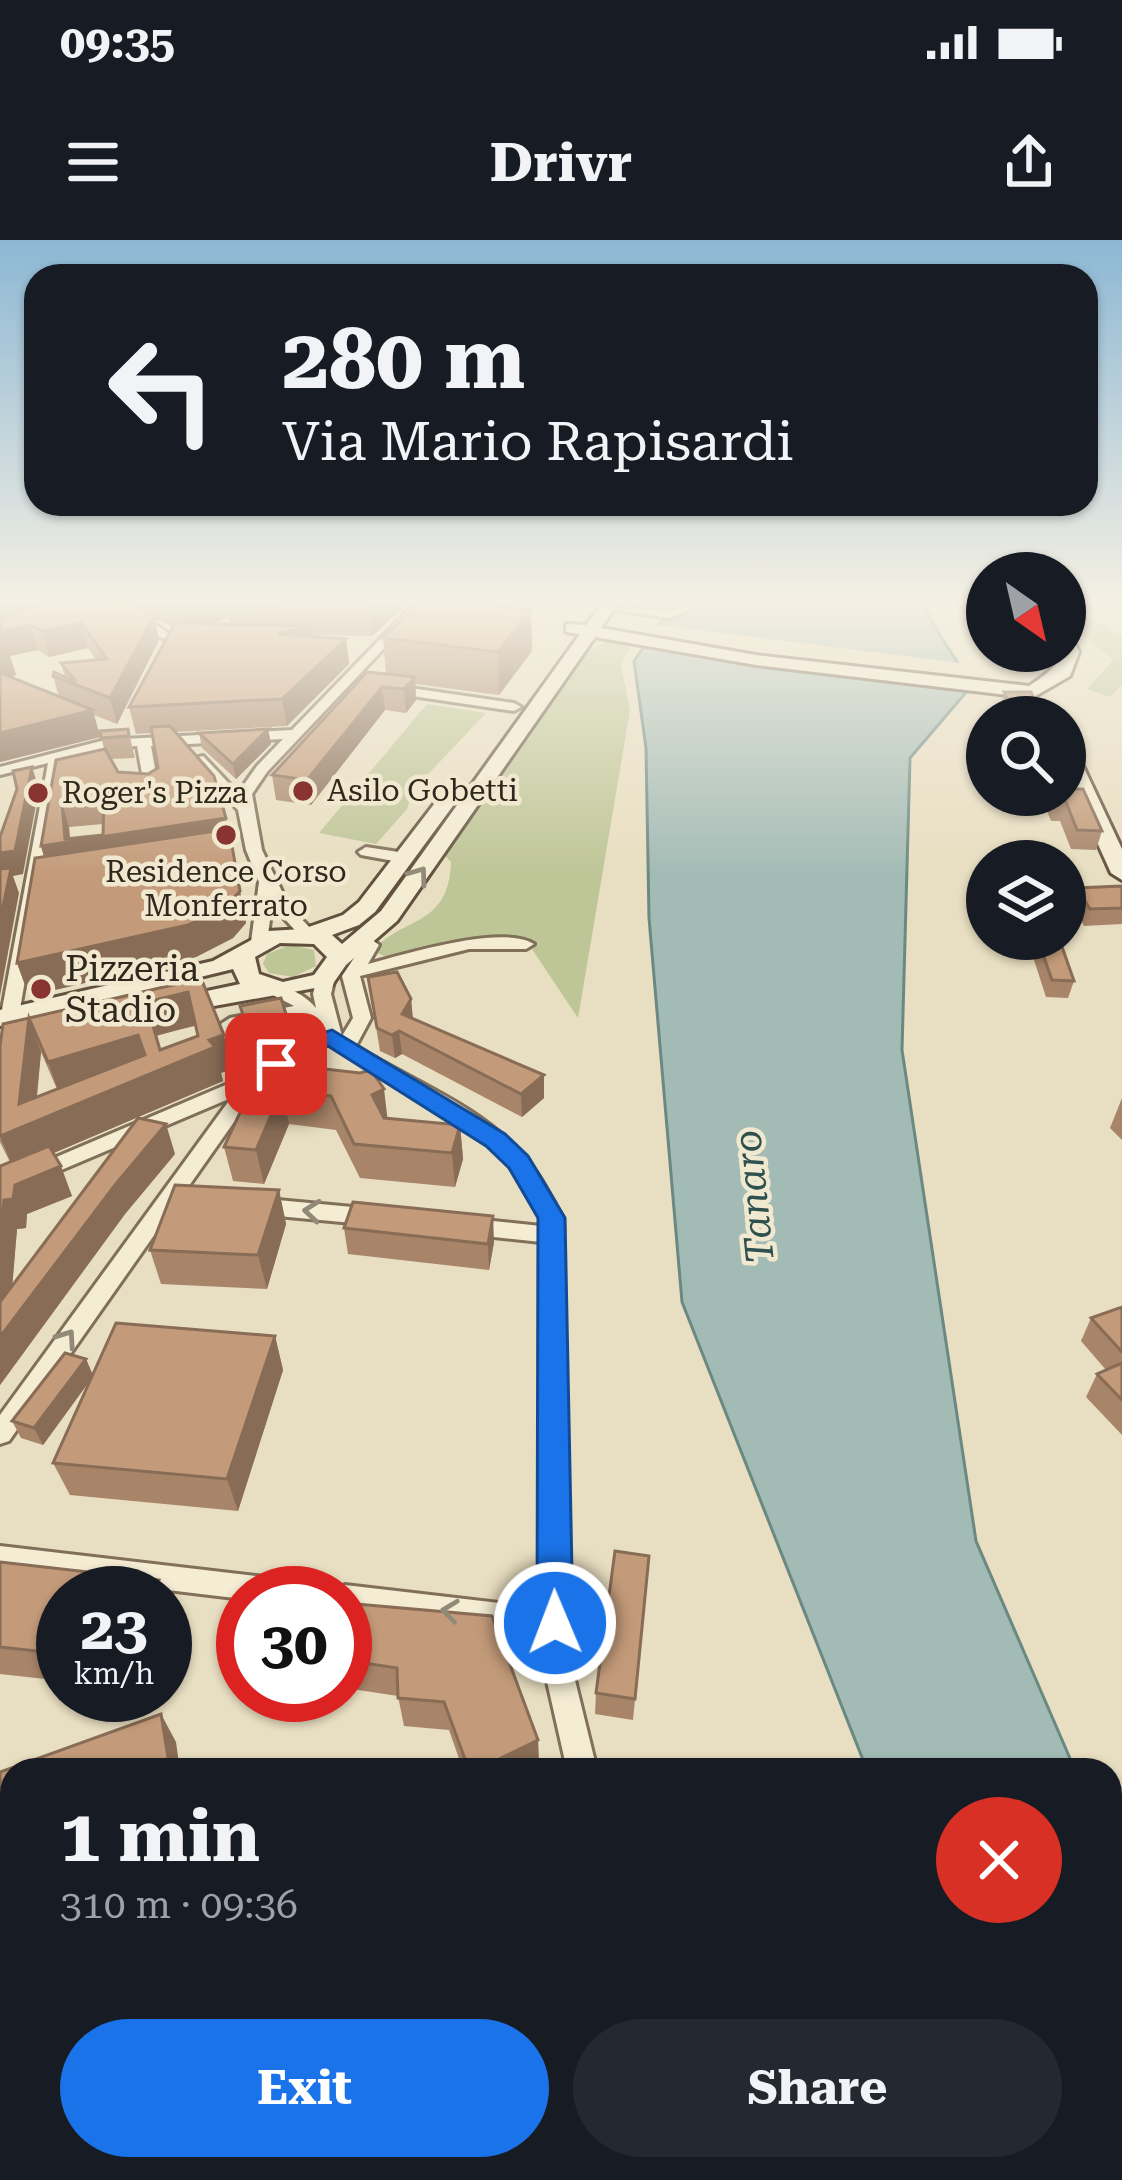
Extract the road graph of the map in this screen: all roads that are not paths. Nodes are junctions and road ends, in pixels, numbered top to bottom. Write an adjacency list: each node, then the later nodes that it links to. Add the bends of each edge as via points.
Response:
1 (332, 696): 6 (street)
2 (440, 696): 5 (street)
3 (523, 696): 5 (main road)
4 (545, 696): 23 (main road, one-way to 4, via 402,898)
5 (514, 706): 15 (main road)
6 (295, 734): 8 (street); 13 (street, via 254,778)
7 (121, 735): 8 (street); 9 (street); 11 (street)
8 (182, 740): 13 (street)
9 (57, 754): 10 (street); 19 (street, via 51,806)
10 (0, 771)
11 (152, 790)
12 (1086, 794): 16 (main road)
13 (244, 808): 18 (street, via 249,849)
14 (367, 852): 15 (street)
15 (405, 858): 20 (main road, via 357,916)
16 (1122, 873)
17 (53, 879): 19 (street)
18 (267, 880): 20 (street); 22 (street)
19 (22, 883): 27 (street)
20 (310, 934): 22 (main road); 23 (main road, via 333,944)
21 (526, 944): 23 (street, via 453,946)
22 (251, 950): 24 (main road, via 245,976); 27 (main road)
23 (340, 969): 24 (main road, via 306,987); 28 (street, via 322,994); 28 (street, via 362,1018)
24 (270, 988): 25 (street); 26 (main road)
25 (307, 1009): 28 (street); 29 (street, via 230,1024)
26 (132, 1016)
27 (5, 1017)
28 (338, 1042): 29 (street, via 299,1048); 34 (street, via 496,1140 519,1162)
29 (254, 1081): 30 (street); 35 (street, one-way to 29)
30 (0, 1189)
31 (235, 1204): 32 (street, one-way to 31)
32 (394, 1219)
33 (440, 1224): 34 (street)
34 (554, 1235): 39 (street)
35 (0, 1434)
36 (0, 1558): 37 (street)
37 (216, 1583)
38 (372, 1601): 39 (street, one-way to 38)
39 (555, 1623): 40 (street)
40 (579, 1758)

